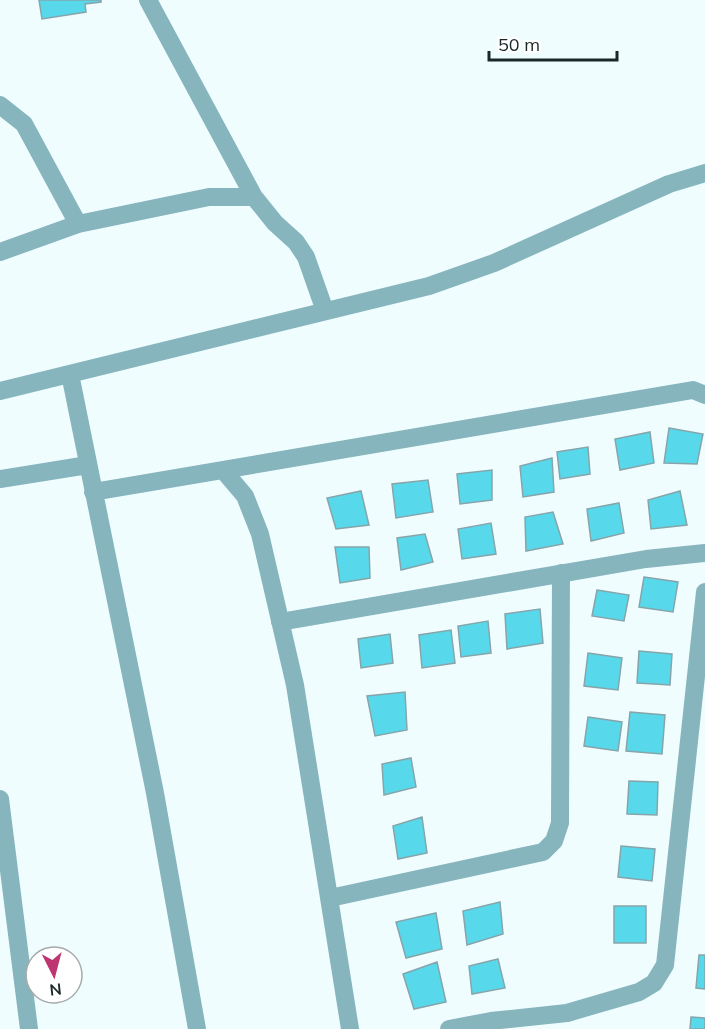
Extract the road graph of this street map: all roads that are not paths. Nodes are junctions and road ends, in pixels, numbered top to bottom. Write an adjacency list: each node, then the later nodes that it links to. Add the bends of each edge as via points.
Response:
1 (148, 0): 4 (street)
2 (0, 105): 5 (street, via 24,124)
3 (705, 173): 7 (street, via 669,184 494,263 429,286)
4 (254, 197): 5 (street, via 209,197); 7 (street, via 297,242)
5 (78, 224): 6 (street)
6 (0, 252)
7 (325, 311): 8 (street)
8 (69, 374): 9 (street); 11 (street)
9 (0, 391)
10 (705, 395): 12 (street, via 693,390)
11 (88, 465): 13 (street); 14 (street)
12 (224, 470): 14 (street); 18 (street, via 245,496 260,534)
13 (0, 479)
14 (93, 492): 22 (street, via 155,793)
15 (705, 553): 16 (street)
16 (561, 573): 18 (street); 20 (street, via 560,823 554,841 543,852)
17 (705, 592): 24 (street, via 665,965 660,974 639,992 567,1013)
18 (280, 622): 20 (street, via 295,685)
19 (0, 799): 21 (street)
20 (330, 898): 23 (street)
21 (29, 1029)
22 (197, 1029)
23 (350, 1029)
24 (449, 1029)

